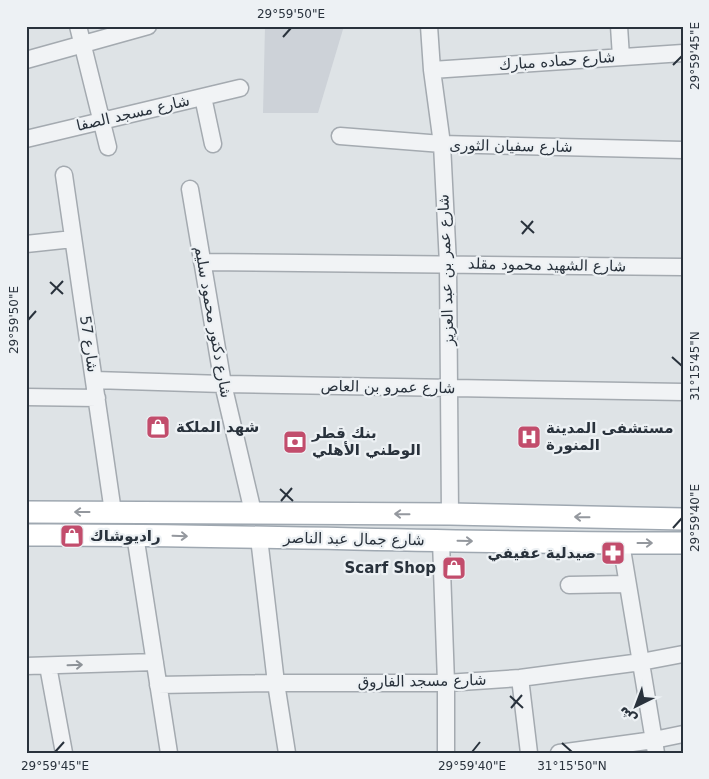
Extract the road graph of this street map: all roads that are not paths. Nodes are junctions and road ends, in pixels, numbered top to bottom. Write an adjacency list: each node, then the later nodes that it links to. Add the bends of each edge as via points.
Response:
1 (78, 26): 5 (street)
2 (148, 26): 5 (street)
3 (429, 26): 9 (street, شارع عمر بن عبد العزيز)
4 (619, 26): 7 (street)
5 (84, 45): 8 (street); 12 (street)
6 (683, 53): 7 (street, شارع حماده مبارك)
7 (621, 56): 9 (street, شارع حماده مبارك)
8 (26, 60)
9 (432, 70): 16 (street, شارع عمر بن عبد العزيز)
10 (240, 88): 11 (street, شارع مسجد الصفا)
11 (204, 97): 12 (street, شارع مسجد الصفا); 15 (street)
12 (102, 121): 14 (street, شارع مسجد الصفا); 17 (street)
13 (340, 136): 16 (street, شارع سفيان الثورى)
14 (26, 138)
15 (213, 144)
16 (442, 144): 18 (street, شارع سفيان الثورى); 24 (street, شارع عمر بن عبد العزيز)
17 (108, 147)
18 (683, 150)
19 (64, 175): 21 (street, شارع 57)
20 (190, 189): 23 (street, شارع دكتور محمود سليم)
21 (73, 239): 22 (street); 26 (street, شارع 57)
22 (26, 244)
23 (202, 262): 24 (street, شارع الشهيد محمود مقلد); 27 (street, شارع دكتور محمود سليم)
24 (448, 264): 25 (street, شارع الشهيد محمود مقلد); 28 (street, شارع عمر بن عبد العزيز)
25 (683, 267)
26 (94, 380): 27 (street, شارع عمرو بن العاص); 31 (street, شارع 57)
27 (223, 384): 28 (street, شارع عمرو بن العاص); 34 (street, شارع دكتور محمود سليم)
28 (449, 388): 29 (street, شارع عمرو بن العاص); 35 (street, شارع عمر بن عبد العزيز)
29 (683, 392)
30 (26, 397): 31 (street)
31 (97, 398): 33 (street, شارع 57)
32 (26, 512): 33 (main road, شارع جمال عبد الناصر, one-way to 32)
33 (113, 512): 34 (main road, شارع جمال عبد الناصر)
34 (253, 512): 35 (main road, شارع جمال عبد الناصر, one-way to 34)
35 (450, 514): 36 (main road, شارع جمال عبد الناصر, one-way to 35)
36 (683, 519)
37 (26, 535): 38 (main road, شارع جمال عبد الناصر)
38 (135, 535): 39 (main road, شارع جمال عبد الناصر, one-way to 39); 46 (street)
39 (259, 538): 40 (main road, شارع جمال عبد الناصر); 51 (street)
40 (441, 541): 41 (main road, شارع جمال عبد الناصر, one-way to 41); 52 (street)
41 (620, 543): 42 (main road, شارع جمال عبد الناصر, one-way to 42); 43 (street)
42 (683, 543)
43 (627, 584): 44 (street); 47 (street)
44 (568, 585)
45 (683, 654): 47 (street, شارع مسجد الفاروق)
46 (155, 662): 49 (street, one-way to 46); 53 (street)
47 (641, 662): 50 (street, شارع مسجد الفاروق); 55 (street)
48 (26, 666): 49 (street)
49 (48, 666): 56 (street)
50 (520, 678): 52 (street, شارع مسجد الفاروق); 60 (street)
51 (276, 683): 52 (street, شارع مسجد الفاروق); 53 (street, شارع مسجد الفاروق); 58 (street)
52 (446, 683): 59 (street)
53 (158, 685): 57 (street)
54 (683, 734): 55 (street)
55 (655, 746): 61 (street)
56 (64, 753)
57 (169, 753)
58 (287, 753)
59 (446, 753)
60 (529, 753)
61 (559, 753)

